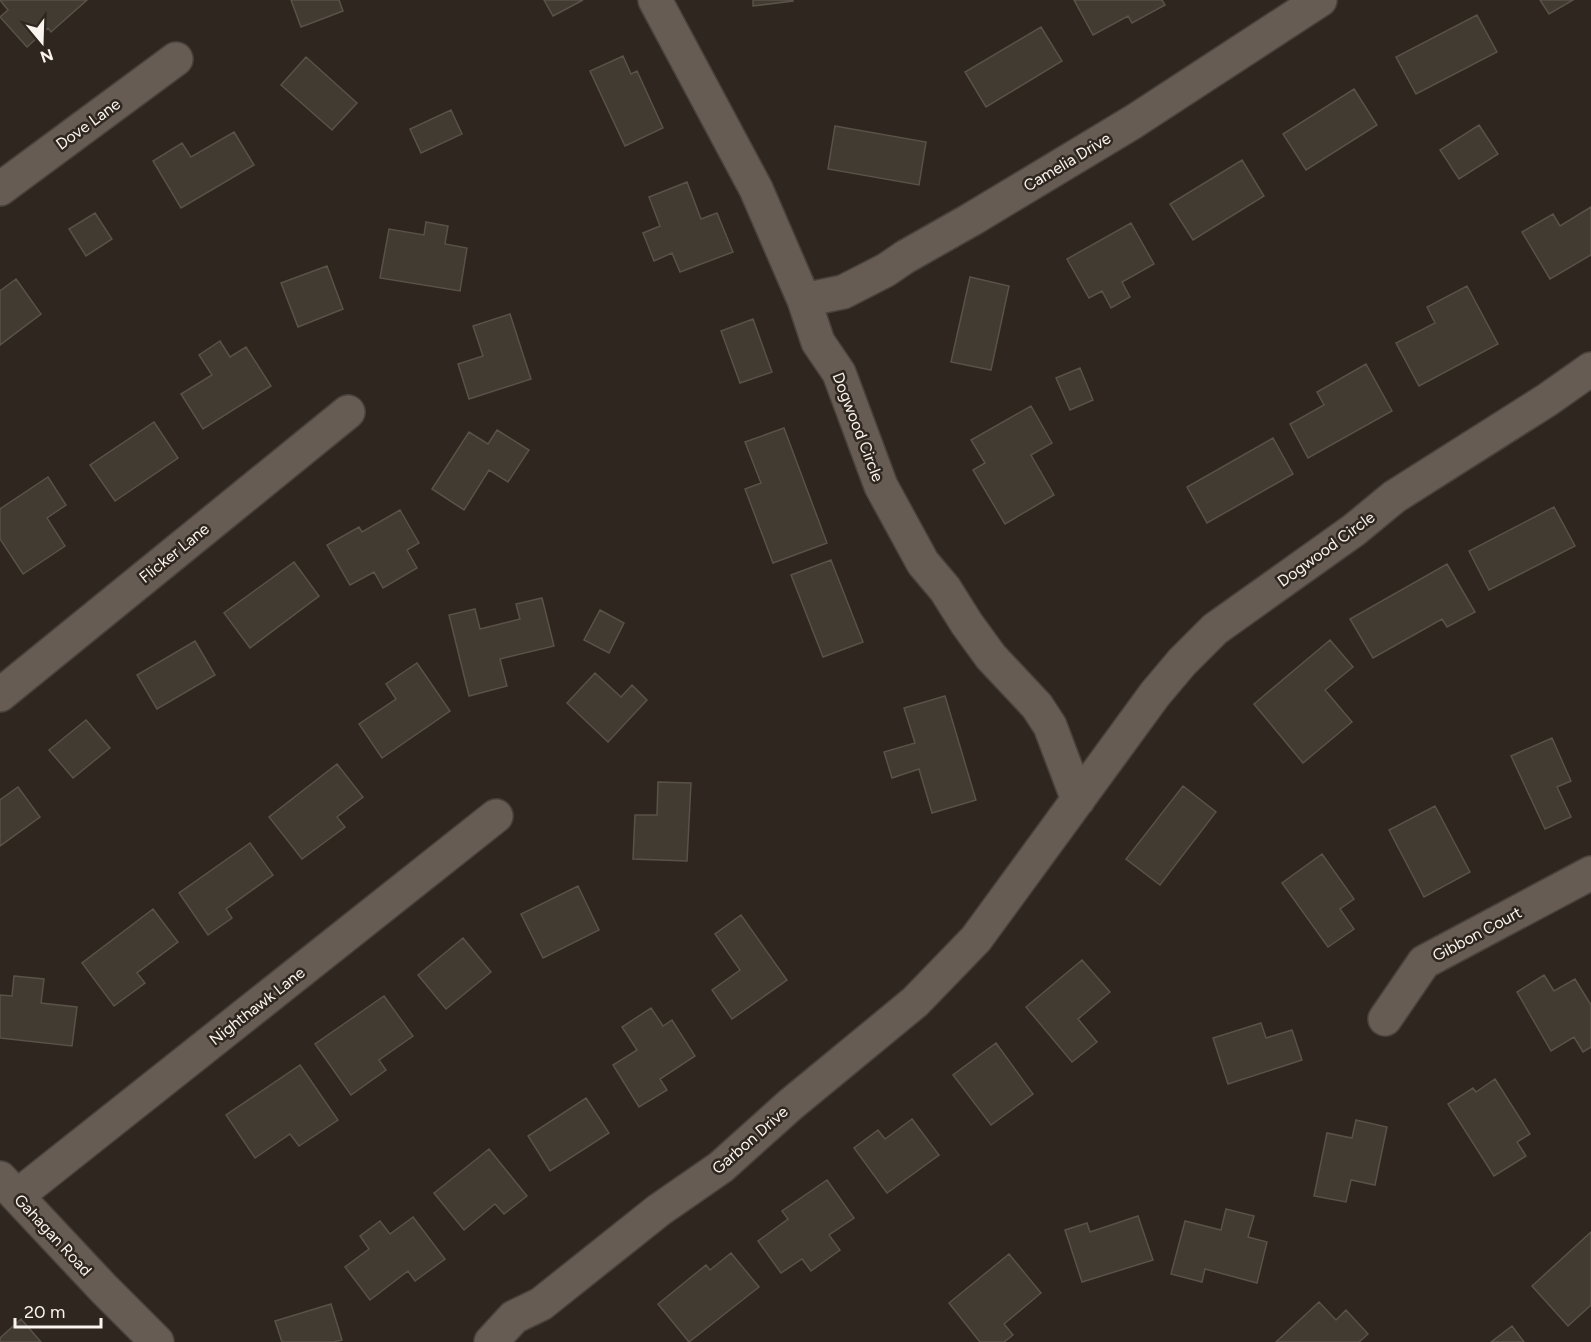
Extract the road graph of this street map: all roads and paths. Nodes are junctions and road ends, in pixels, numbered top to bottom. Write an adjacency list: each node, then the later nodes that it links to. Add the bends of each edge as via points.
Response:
1 (655, 0): 5 (street, Dogwood Circle, via 756,189)
2 (1320, 0): 5 (street, Camelia Drive, via 1133,122 886,270 843,292)
3 (177, 59): 4 (street, Dove Lane)
4 (0, 189)
5 (804, 300): 9 (street, Dogwood Circle, via 819,342 839,373 881,486 923,563 991,657 1050,726)
6 (1591, 369): 9 (street, Dogwood Circle, via 1394,497 1215,629 1155,694)
7 (348, 412): 8 (street, Flicker Lane)
8 (0, 695)
9 (1078, 800): 12 (street, Dogwood Circle)
10 (496, 816): 14 (street, Nighthawk Lane)
11 (1591, 873): 13 (street, Gibbon Court, via 1424,962)
12 (992, 918): 16 (street, Garbon Drive, via 915,1002 721,1167 659,1210 541,1304 514,1317)
13 (1385, 1019)
14 (8, 1187): 15 (street, Gahagan Road)
15 (156, 1342)
16 (491, 1342)

